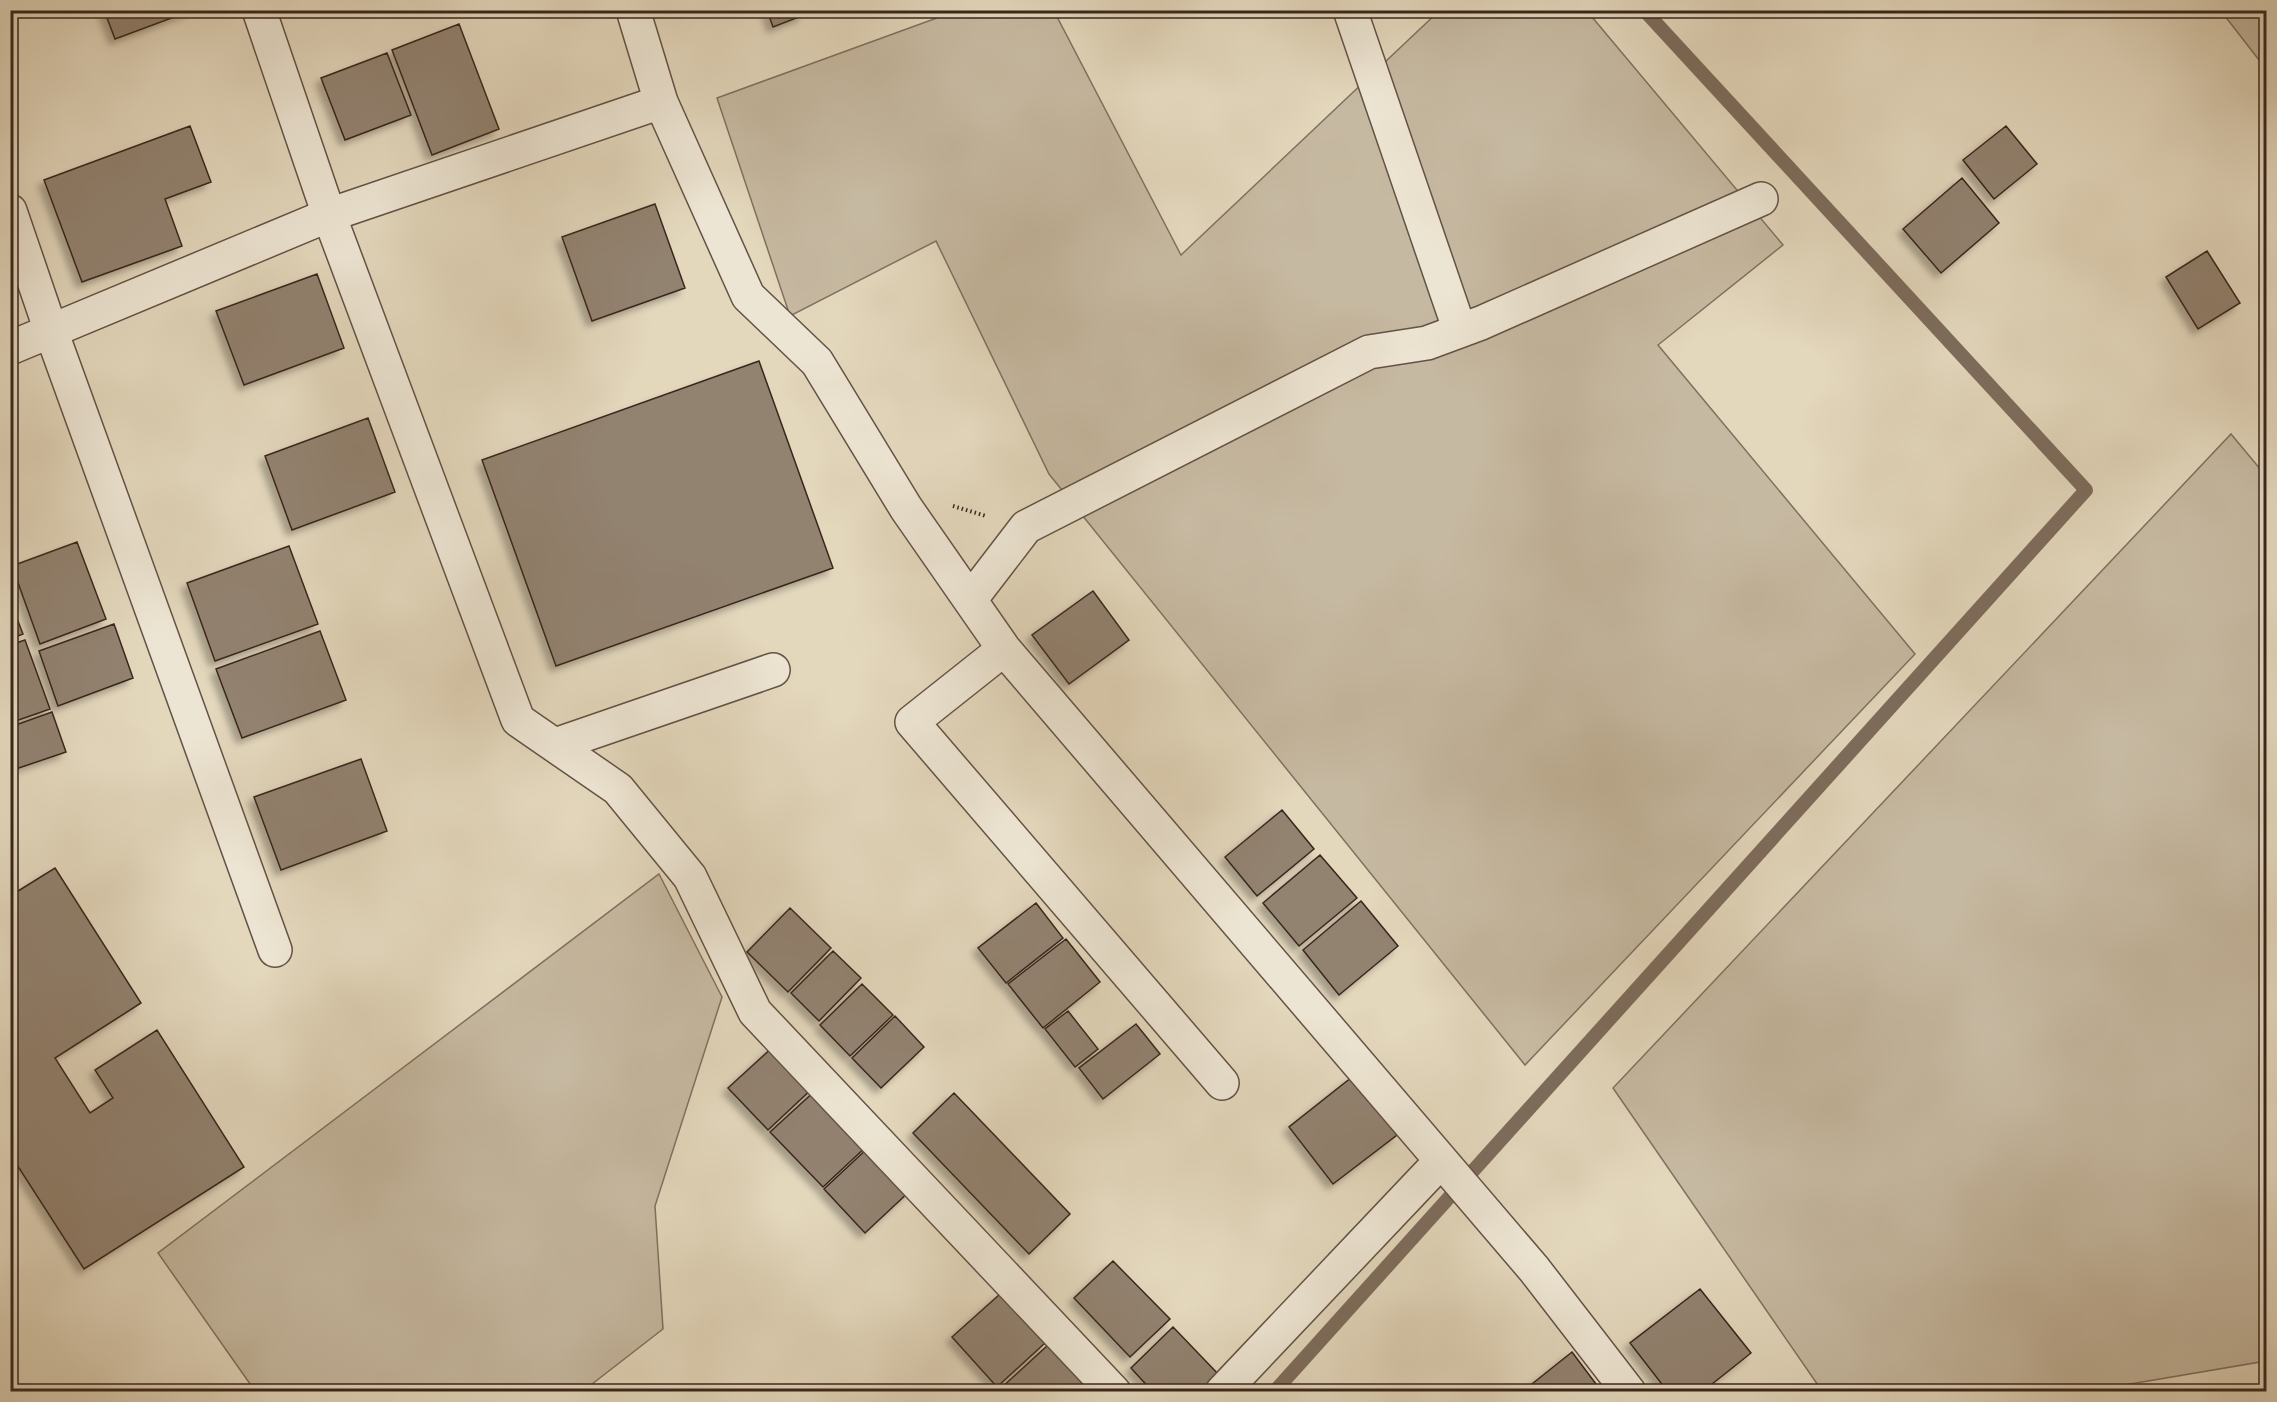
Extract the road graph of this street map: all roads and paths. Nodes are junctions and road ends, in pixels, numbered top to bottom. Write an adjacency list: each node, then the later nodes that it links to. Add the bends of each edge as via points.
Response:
1 (259, 10): 7 (street)
2 (633, 10): 4 (street)
3 (1350, 10): 9 (street)
4 (661, 102): 7 (street); 11 (street, via 748,296 817,362)
5 (1761, 200): 9 (street)
6 (10, 211): 8 (street)
7 (329, 215): 8 (street); 16 (street, via 518,720)
8 (51, 331): 10 (street); 17 (street)
9 (1460, 331): 12 (street, via 1427,342 1369,352)
10 (10, 348)
11 (895, 490): 12 (path); 13 (street)
12 (1026, 527): 13 (street)
13 (970, 600): 14 (street)
14 (1004, 649): 18 (street, via 912,722); 19 (street)
15 (773, 670): 16 (street)
16 (555, 745): 20 (street, via 618,789 690,877 755,1012)
17 (275, 950)
18 (1222, 1083)
19 (1440, 1162): 21 (street); 22 (street)
20 (1114, 1392)
21 (1222, 1392)
22 (1629, 1392)

